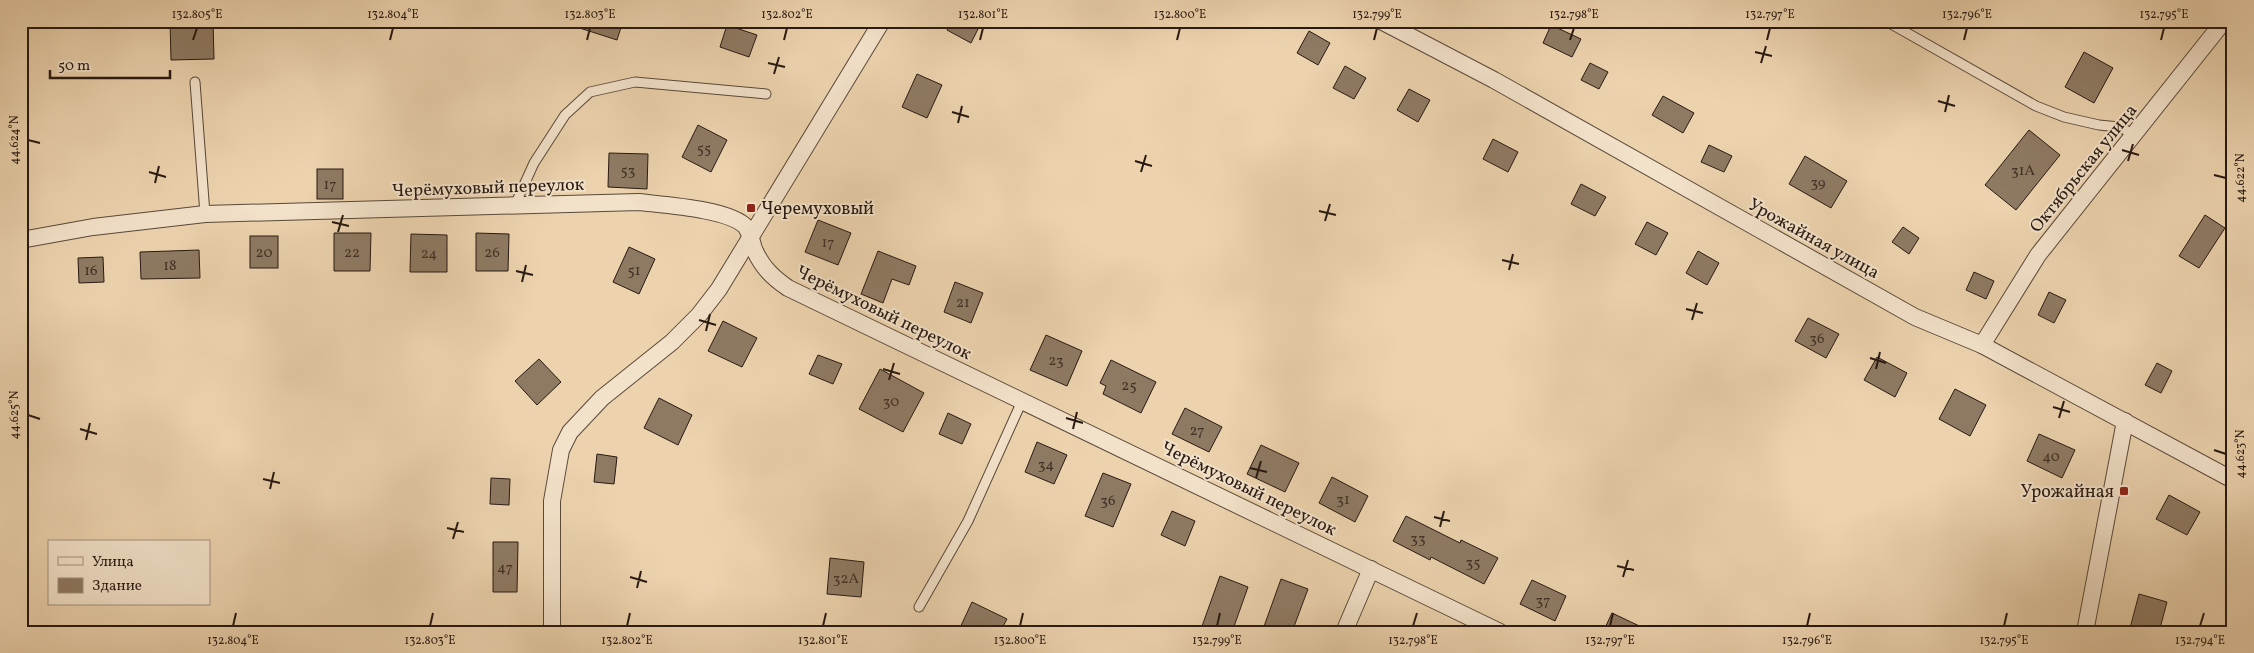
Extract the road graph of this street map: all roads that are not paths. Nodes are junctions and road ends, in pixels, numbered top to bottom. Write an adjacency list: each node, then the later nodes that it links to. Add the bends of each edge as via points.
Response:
1 (882, 21): 11 (street)
2 (1381, 21): 12 (street, Урожайная улица, via 1494,80 1915,317)
3 (1886, 21): 7 (lane, via 2036,106 2073,119 2119,127)
4 (2224, 21): 7 (street, Октябрьская улица)
5 (195, 82): 9 (lane)
6 (766, 94): 8 (lane, via 635,82 590,92 560,123 534,163)
7 (2136, 135): 12 (street, Октябрьская улица, via 2038,255)
8 (514, 207): 9 (street, Черёмуховый переулок); 11 (street, Черёмуховый переулок, via 639,202 693,208 733,218 746,228)
9 (205, 214): 10 (street, Черёмуховый переулок, via 93,227)
10 (21, 240)
11 (751, 240): 13 (street, Черёмуховый переулок, via 760,262 770,275 788,288); 18 (street, via 699,315 672,342 602,398 570,432 561,450 552,500)
12 (1982, 345): 14 (street, Урожайная улица)
13 (1022, 401): 16 (street, Черёмуховый переулок); 17 (lane, via 968,521)
14 (2125, 420): 15 (street, Урожайная улица); 21 (street)
15 (2233, 480)
16 (1371, 569): 19 (street); 20 (street, Черёмуховый переулок)
17 (919, 607)
18 (552, 632)
19 (1344, 632)
20 (1500, 632)
21 (2085, 632)

